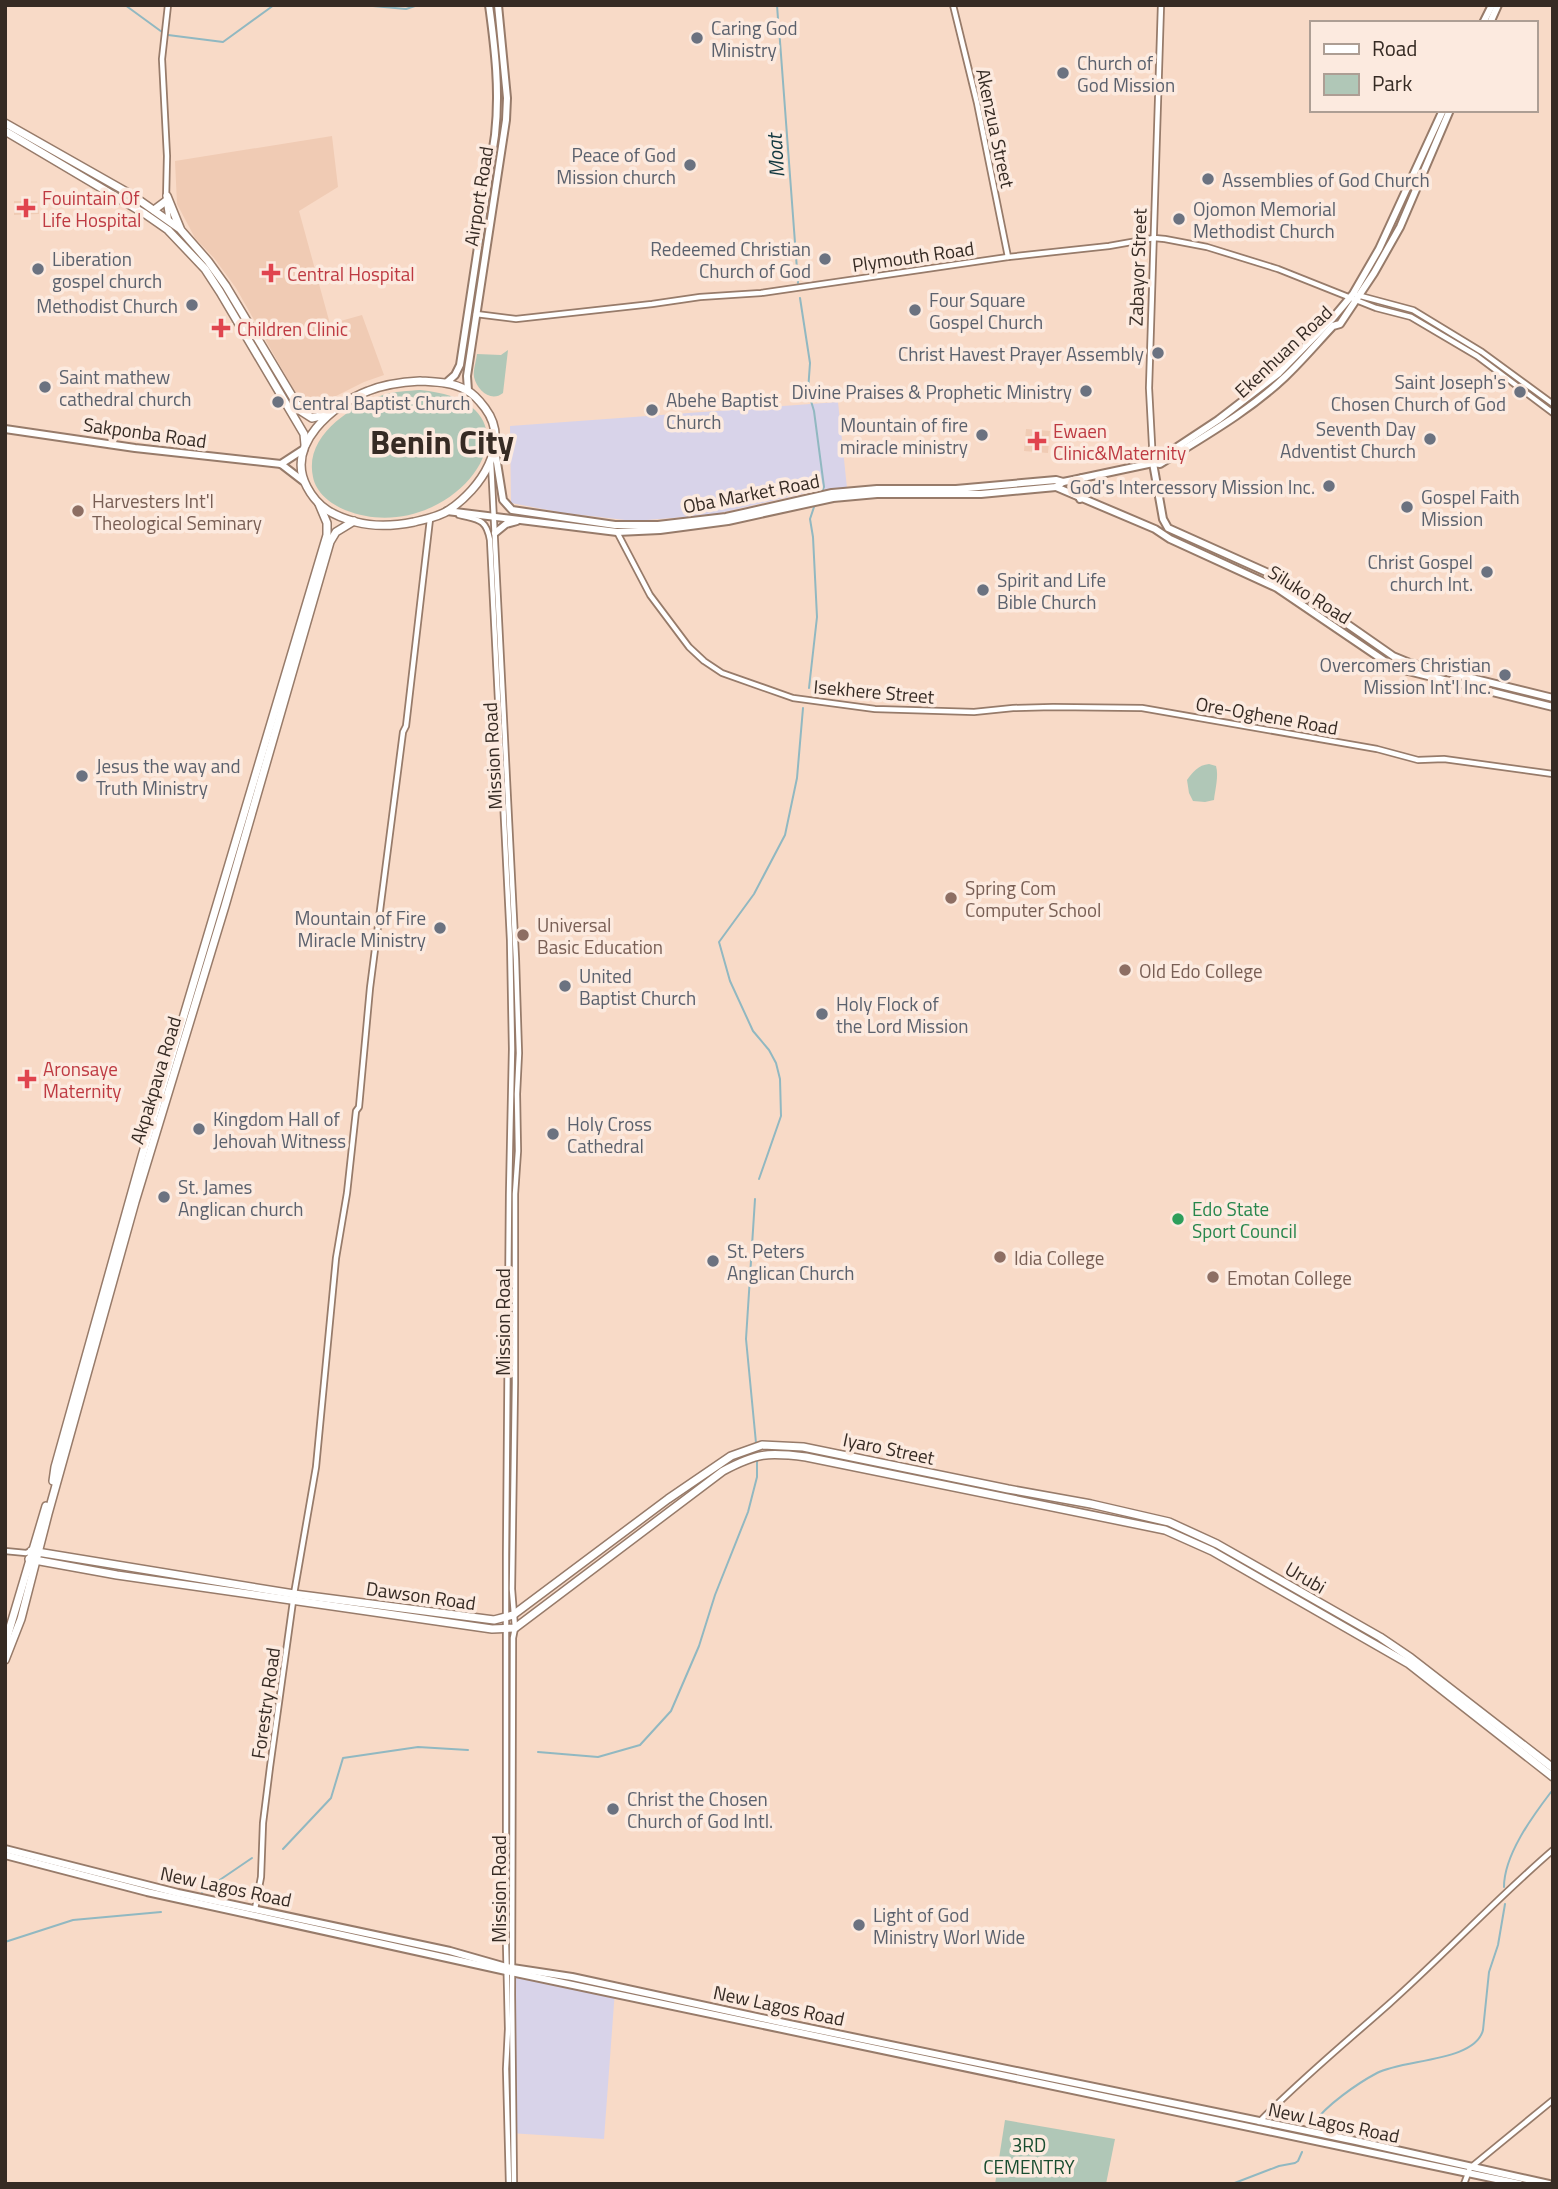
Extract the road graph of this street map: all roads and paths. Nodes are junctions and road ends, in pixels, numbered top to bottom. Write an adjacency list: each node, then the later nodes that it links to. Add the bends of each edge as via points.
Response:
1 (168, 5): 14 (street, via 162,59)
2 (489, 5): 24 (main road, Airport Road, via 497,66 495,135 460,365)
3 (498, 5): 23 (main road, Airport Road, via 506,120)
4 (953, 5): 21 (street, Akenzua Street)
5 (1161, 5): 20 (street, Zabayor Street)
6 (1492, 5): 8 (main road)
7 (1498, 5): 9 (main road)
8 (1484, 21)
9 (1491, 21)
10 (1442, 112): 22 (main road, Ekenhuan Road)
11 (1449, 112): 22 (main road, Ekenhuan Road, via 1409,208 1374,273)
12 (5, 122): 15 (highway)
13 (5, 131): 17 (highway)
14 (167, 198): 15 (highway); 16 (street); 18 (street); 19 (highway)
15 (154, 210): 16 (highway)
16 (161, 216): 17 (street); 18 (highway)
17 (158, 224): 18 (highway)
18 (168, 226): 19 (highway); 30 (highway, via 220,292 304,434)
19 (180, 229): 27 (highway, via 226,286 301,411 312,418)
20 (1154, 238): 21 (street, Plymouth Road); 22 (street, Plymouth Road, via 1207,247); 33 (street, Zabayor Street, via 1149,388)
21 (1009, 257): 23 (street, Plymouth Road, via 761,293 516,318)
22 (1352, 297): 26 (street, via 1413,310 1482,352); 28 (street, via 1411,317 1476,356); 33 (main road, Ekenhuan Road, via 1279,373)
23 (477, 314): 25 (main road, Airport Road)
24 (446, 383): 25 (highway); 27 (highway, via 392,383 350,398)
25 (468, 391): 31 (highway, via 490,415)
26 (1553, 404)
27 (331, 412): 30 (highway)
28 (1553, 413)
29 (5, 429): 34 (main road, Sakponba Road)
30 (305, 447): 34 (main road); 36 (highway)
31 (495, 447): 32 (highway); 46 (main road, Oba Market Road, via 503,500 512,510)
32 (491, 461): 41 (highway); 42 (street, Mission Road)
33 (1153, 463): 35 (main road, Ekenhuan Road); 47 (main road, Zabayor Street)
34 (281, 464): 36 (main road)
35 (1082, 478): 37 (main road, Ekenhuan Road); 39 (main road, via 1077,489)
36 (303, 481): 40 (highway)
37 (1063, 482): 38 (main road, Ekenhuan Road); 46 (main road, Oba Market Road, via 845,492 698,522)
38 (1056, 487): 39 (main road, Siluko Road); 46 (main road, Oba Market Road, via 981,494 877,494 814,502 700,527)
39 (1080, 499): 50 (main road, Siluko Road, via 1155,529 1277,588 1386,662)
40 (319, 504): 45 (highway); 55 (highway, Akpakpava Road, via 327,535 131,1192)
41 (451, 512): 42 (main road, Oba Market Road); 43 (highway); 57 (street, Mission Road, via 482,521 490,540 512,1049)
42 (494, 516): 44 (main road, Oba Market Road); 48 (street, Mission Road)
43 (430, 518): 45 (highway, via 397,526); 56 (street, Forestry Road, via 337,1258 316,1467)
44 (521, 520): 46 (main road, Oba Market Road); 48 (main road)
45 (354, 521): 55 (highway, Akpakpava Road, via 336,532 330,542)
46 (616, 528): 51 (street, Isekhere Street, via 650,595 689,647 722,673 793,698 854,708)
47 (1168, 528): 49 (main road, Siluko Road, via 1284,580 1393,656)
48 (495, 533): 57 (street, Mission Road, via 519,1053)
49 (1553, 698)
50 (1553, 707)
51 (974, 712): 52 (street, Ore-Oghene Road, via 1142,708 1418,760 1444,759)
52 (1553, 774)
53 (1008, 1493): 57 (highway, Iyaro Street, via 803,1447 762,1445 732,1456 677,1492); 58 (highway, Iyaro Street, via 806,1457 763,1454 748,1458 723,1471); 61 (highway, Urubi, via 1165,1530 1212,1551 1409,1664); 61 (highway, Urubi, via 1091,1504 1168,1522 1217,1544 1390,1644)
54 (5, 1551): 55 (street)
55 (32, 1555): 56 (highway, Dawson Road); 59 (highway, Akpakpava Road); 60 (highway, Akpakpava Road, via 21,1619)
56 (293, 1598): 57 (highway, Dawson Road, via 366,1602 467,1618); 58 (highway, Dawson Road, via 493,1630); 65 (street, Forestry Road, via 268,1778)
57 (509, 1616): 58 (street, Mission Road)
58 (511, 1628): 66 (street, Mission Road)
59 (5, 1644)
60 (5, 1660)
61 (1552, 1774)
62 (5, 1849): 65 (main road, New Lagos Road)
63 (1553, 1850): 68 (street)
64 (5, 1855): 66 (main road, New Lagos Road, via 147,1892)
65 (256, 1909): 66 (main road, New Lagos Road, via 450,1951)
66 (509, 1969): 68 (main road, New Lagos Road, via 572,1977); 69 (main road, New Lagos Road); 70 (street, Mission Road)
67 (1553, 2101): 69 (street)
68 (1259, 2122): 69 (main road, New Lagos Road)
69 (1470, 2171): 71 (street); 72 (main road, New Lagos Road); 73 (main road, New Lagos Road)
70 (512, 2184)
71 (1464, 2184)
72 (1520, 2184)
73 (1549, 2184)

